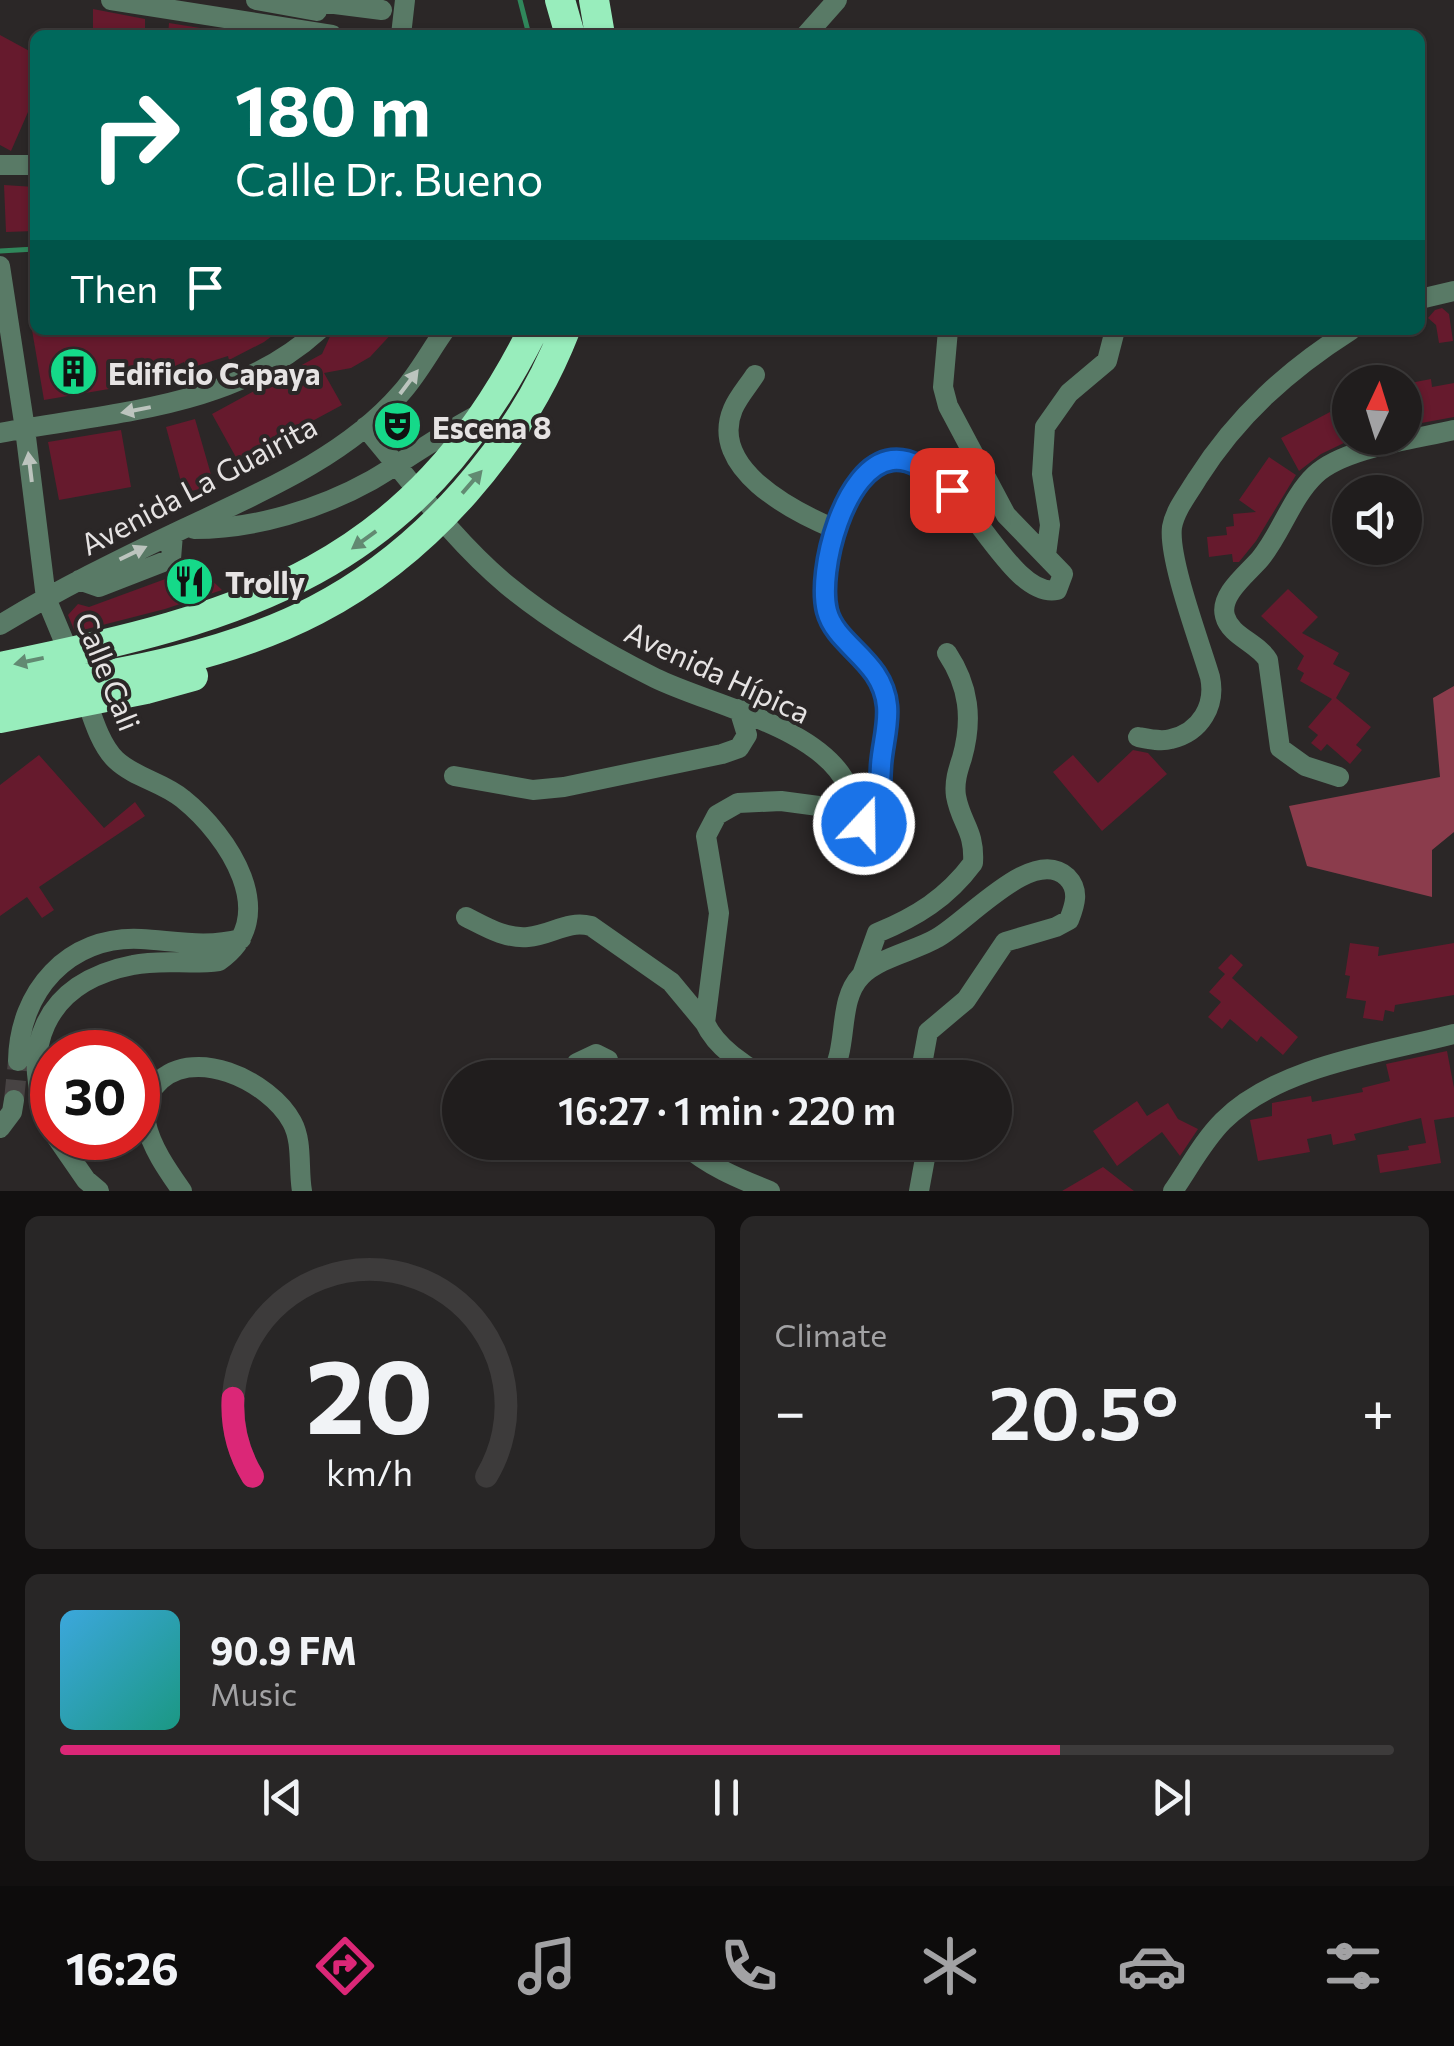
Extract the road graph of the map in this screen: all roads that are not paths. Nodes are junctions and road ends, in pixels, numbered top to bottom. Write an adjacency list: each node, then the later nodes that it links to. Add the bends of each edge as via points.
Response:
1 (112, 0): 8 (street)
2 (256, 0): 6 (street)
3 (560, 0): 12 (highway)
4 (594, 0): 13 (highway)
5 (837, 0): 14 (street)
6 (318, 4): 7 (street); 11 (street)
7 (383, 5): 9 (street, via 382,16)
8 (217, 9): 10 (street)
9 (403, 18)
10 (306, 30)
11 (322, 30)
12 (569, 30)
13 (599, 30)
14 (811, 30)
15 (0, 165): 16 (street)
16 (30, 166)
17 (0, 267): 30 (street, Calle Cali)
18 (1454, 290): 19 (street)
19 (1425, 298)
20 (312, 335): 30 (street, one-way to 30, via 258,374 214,389)
21 (441, 335): 29 (street, Avenida La Guairita, one-way to 21, via 401,394)
22 (530, 335): 28 (highway)
23 (562, 335): 37 (highway, one-way to 23, via 402,551 479,474 526,407)
24 (948, 335): 35 (street, via 948,406 1006,515)
25 (1114, 335): 35 (street, via 1108,361 1069,393 1044,427)
26 (1344, 335): 44 (street, via 1260,398 1176,514 1175,552 1212,700 1196,726 1171,740)
27 (754, 375): 33 (street, via 733,408 735,457 758,485)
28 (489, 409): 34 (street, via 340,497 252,522); 40 (highway, one-way to 40, via 457,455 410,502 371,536 307,575 202,620)
29 (365, 427): 34 (street, Avenida La Guairita, via 295,472); 42 (street, Avenida Hípica, via 506,584 625,662)
30 (26, 429): 32 (street); 36 (street, Calle Cali, one-way to 30)
31 (1454, 430): 46 (street, via 1324,467 1225,603 1229,624 1268,660 1280,748 1305,766)
32 (0, 433)
33 (835, 529): 35 (street, via 874,466 907,460 952,490 1021,576 1048,592 1057,590 1063,574); 47 (street, via 825,586 828,617 874,668 888,708 878,812 864,824)
34 (177, 532): 36 (street, Avenida La Guairita)
35 (1046, 555)
36 (46, 598): 38 (street, Avenida La Guairita); 49 (street, Calle Cali, via 110,753 181,796 218,834 249,896)
37 (316, 610): 41 (highway, via 205,652); 43 (highway, via 282,644 240,660 146,688)
38 (0, 624)
39 (947, 653): 50 (street, via 962,675 968,706 956,796 971,832 973,863 929,907 876,933)
40 (0, 667)
41 (0, 694)
42 (739, 710): 45 (street, via 747,736 739,748 722,754 533,790); 47 (street, Avenida Hípica, via 775,724 841,770 848,787)
43 (0, 718)
44 (1138, 737)
45 (454, 776)
46 (1339, 777)
47 (835, 812): 51 (street, via 781,801 738,803 710,825 707,850 720,913)
48 (466, 917): 51 (street, via 527,938 577,923 591,926 671,982)
49 (242, 940): 52 (street, via 219,961 134,964 86,982 63,998); 59 (street, via 117,940 75,953 43,980 18,1044)
50 (862, 975): 57 (street); 58 (street, via 938,938 1023,873 1050,868 1073,884 1069,920 1006,942 966,1000 928,1032)
51 (705, 1024): 56 (street)
52 (43, 1030)
53 (1454, 1034): 70 (street, via 1264,1091 1223,1121)
54 (582, 1060): 55 (street, via 596,1054)
55 (608, 1060)
56 (740, 1060)
57 (837, 1060)
58 (922, 1060)
59 (18, 1062)
60 (14, 1100): 61 (street)
61 (0, 1128)
62 (72, 1160): 65 (street)
63 (702, 1160): 68 (street)
64 (924, 1160): 69 (street)
65 (99, 1191)
66 (182, 1191): 67 (street, via 150,1138 146,1098 169,1074 199,1067 236,1074 291,1118)
67 (302, 1191)
68 (770, 1191)
69 (918, 1191)
70 (1173, 1191)

